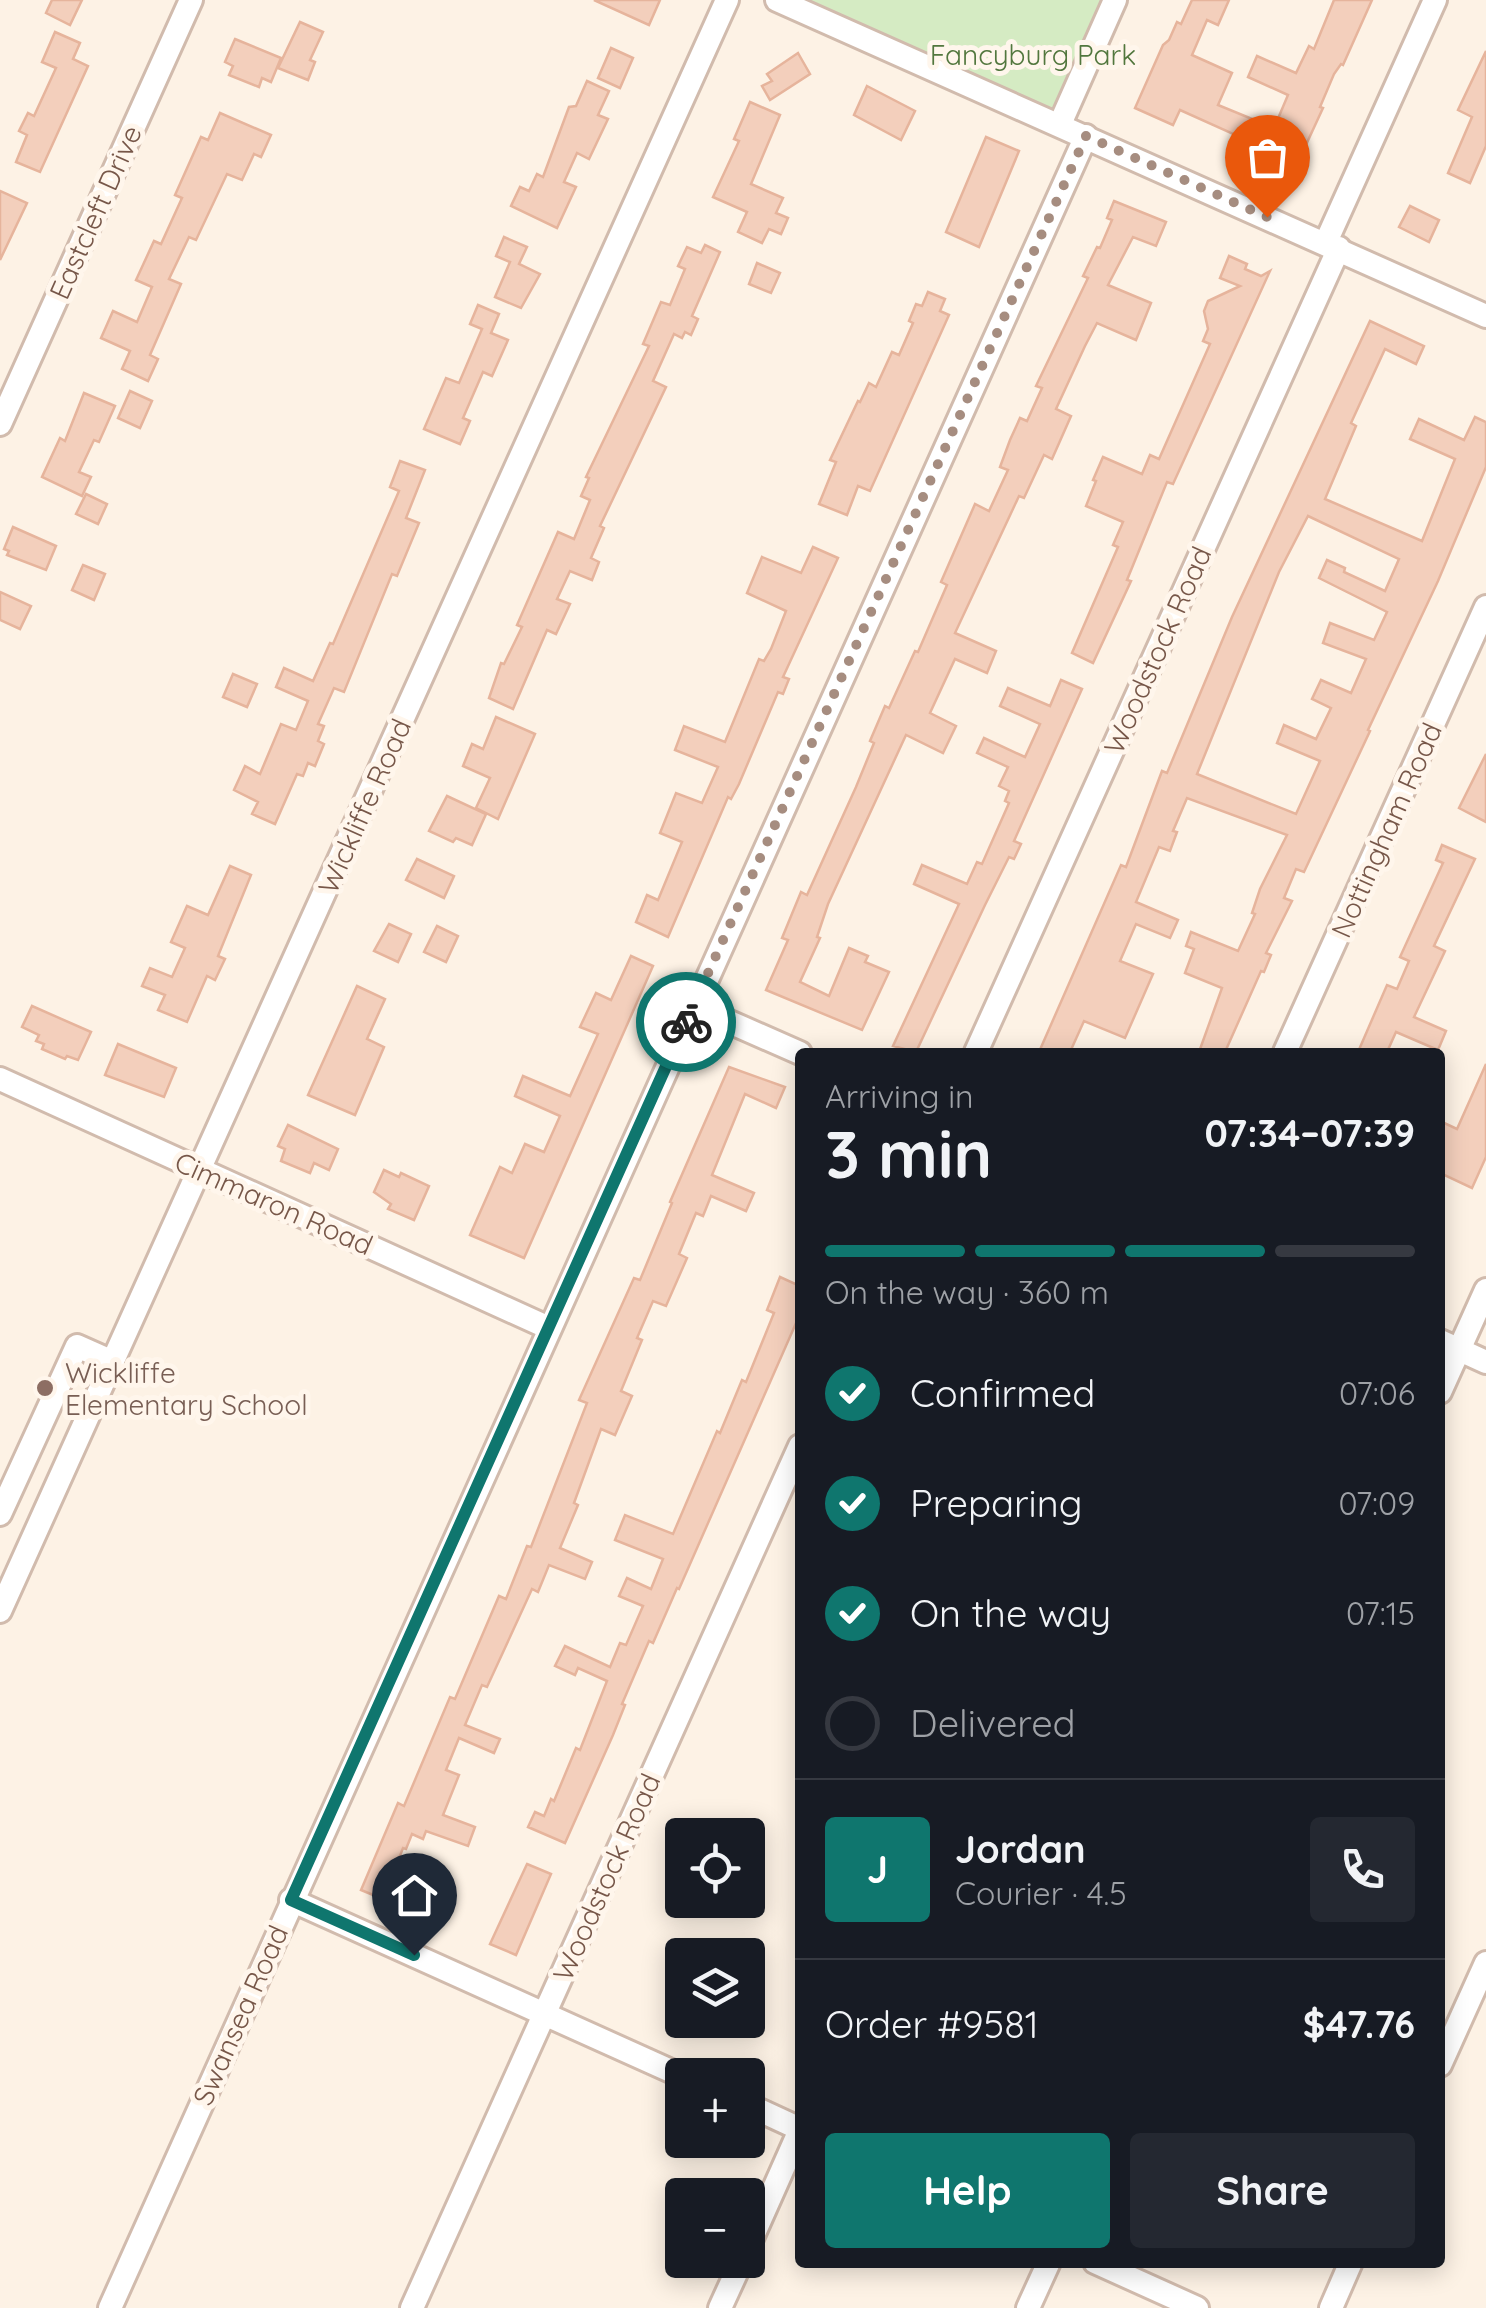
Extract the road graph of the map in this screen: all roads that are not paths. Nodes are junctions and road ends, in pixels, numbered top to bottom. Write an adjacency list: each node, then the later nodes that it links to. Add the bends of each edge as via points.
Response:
1 (191, 0): 10 (street, Eastcleft Drive)
2 (727, 0): 17 (street, Wickliffe Road)
3 (1115, 0): 6 (street)
4 (1435, 0): 8 (street, Woodstock Road)
5 (785, 2): 6 (street)
6 (1060, 124): 7 (street)
7 (1086, 136): 8 (street); 12 (street, Swansea Road)
8 (1332, 245): 9 (street); 13 (street, Woodstock Road)
9 (1486, 316)
10 (0, 424)
11 (1486, 607): 14 (street, Nottingham Road)
12 (693, 1006): 15 (street); 19 (street, Swansea Road)
13 (978, 1048)
14 (1287, 1048)
15 (795, 1051)
16 (0, 1079): 17 (street, Cimmaron Road)
17 (199, 1169): 19 (street, Cimmaron Road); 21 (street, Wickliffe Road)
18 (1486, 1290): 20 (street)
19 (549, 1328): 27 (street, Swansea Road)
20 (1450, 1346): 22 (street)
21 (113, 1362): 24 (street, via 77,1346); 25 (street, Wickliffe Road)
22 (1486, 1362)
23 (795, 1457): 29 (street, Woodstock Road)
24 (0, 1515): 25 (street)
25 (36, 1532): 26 (street, Wickliffe Road)
26 (0, 1611)
27 (291, 1900): 29 (street); 40 (street, Swansea Road)
28 (1486, 1963): 30 (street)
29 (544, 2014): 31 (street); 41 (street, Woodstock Road)
30 (1445, 2055)
31 (665, 2068)
32 (765, 2113): 33 (street)
33 (795, 2128)
34 (795, 2141): 35 (street)
35 (765, 2209)
36 (1045, 2268): 43 (street)
37 (1109, 2268): 44 (street)
38 (1349, 2268): 45 (street)
39 (734, 2278): 42 (street)
40 (110, 2308)
41 (412, 2308)
42 (720, 2308)
43 (1028, 2308)
44 (1197, 2308)
45 (1331, 2308)

